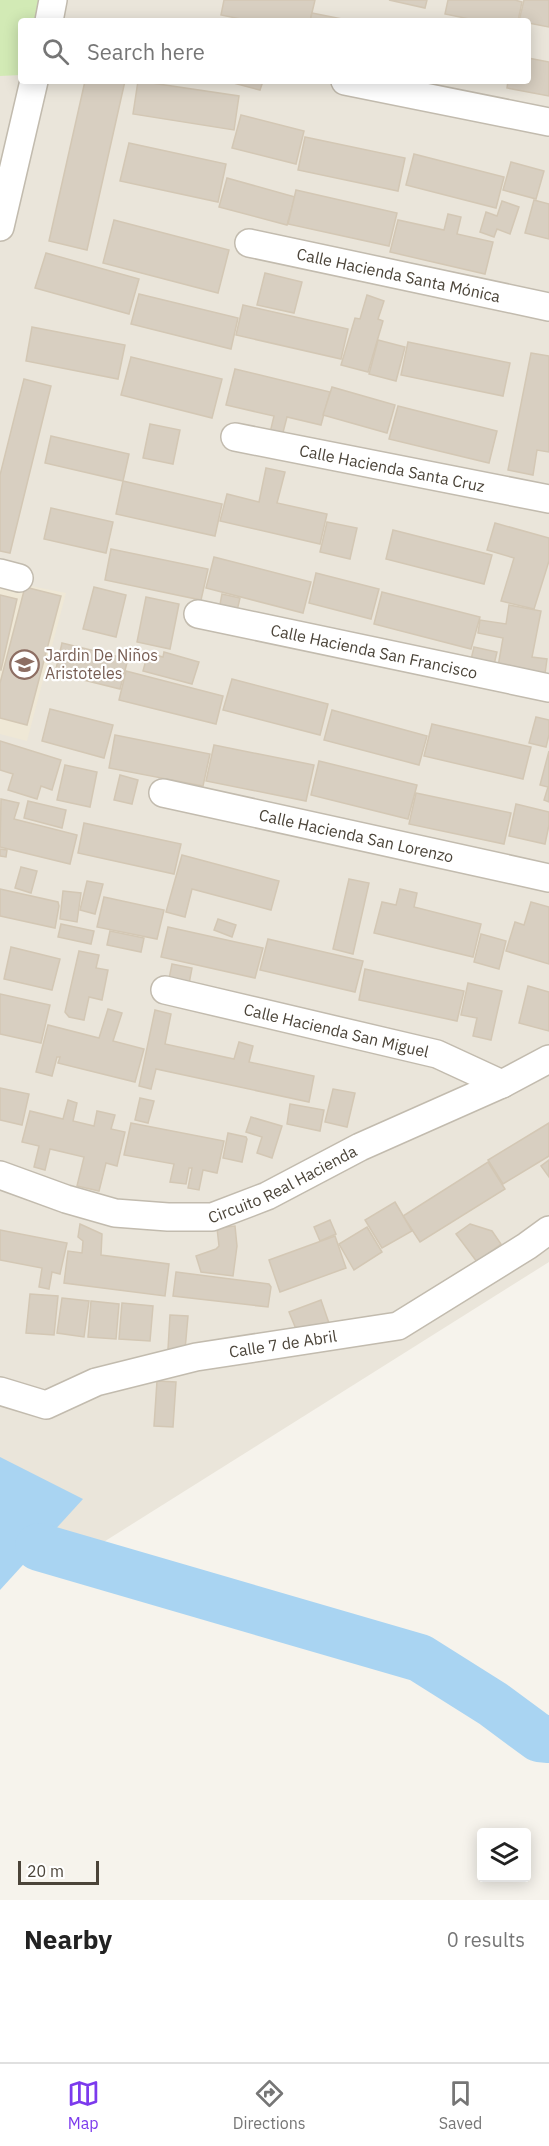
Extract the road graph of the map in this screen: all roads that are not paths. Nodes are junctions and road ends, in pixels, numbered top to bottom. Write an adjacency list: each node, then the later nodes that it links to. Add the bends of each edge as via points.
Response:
1 (54, 0): 2 (street)
2 (50, 18)
3 (33, 84): 6 (street)
4 (360, 84): 5 (street)
5 (549, 122)
6 (0, 227)
7 (249, 243): 8 (street, Calle Hacienda Santa Mónica)
8 (549, 307)
9 (235, 437): 10 (street, Calle Hacienda Santa Cruz)
10 (549, 499)
11 (198, 614): 12 (street, Calle Hacienda San Francisco)
12 (549, 688)
13 (163, 793): 14 (street, Calle Hacienda San Lorenzo)
14 (549, 878)
15 (165, 990): 17 (street, Calle Hacienda San Miguel, via 437,1054)
16 (549, 1059): 17 (street, Circuito Real Hacienda)
17 (502, 1084): 18 (street, Circuito Real Hacienda, via 360,1147 267,1196 212,1217 115,1213)
18 (0, 1175)
19 (549, 1230): 20 (street, Calle 7 de Abril, via 398,1326 196,1357 96,1382 46,1405)
20 (0, 1390)

